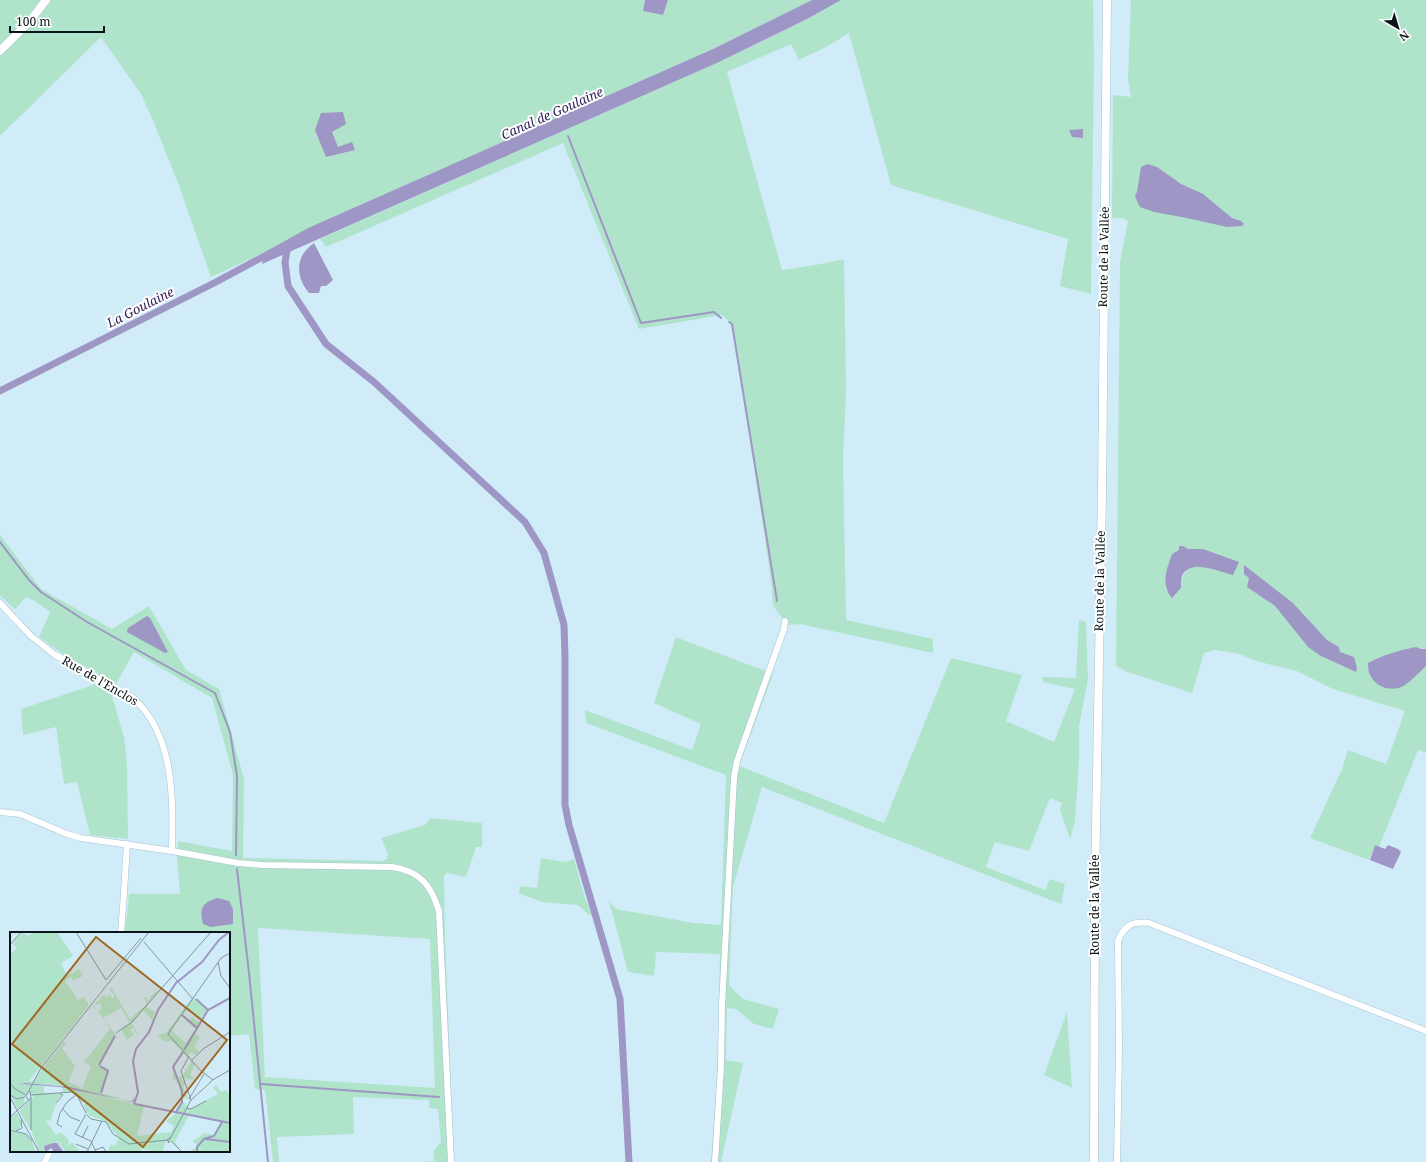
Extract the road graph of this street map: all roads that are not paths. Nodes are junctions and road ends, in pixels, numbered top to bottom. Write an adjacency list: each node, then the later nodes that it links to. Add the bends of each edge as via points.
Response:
1 (46, 0): 3 (main road, via 30,21)
2 (1107, 0): 15 (main road, Route de la Vallée)
3 (0, 51)
4 (0, 603): 8 (street, Rue de l'Enclos, via 31,636 55,655 134,698 143,707 167,757 173,817)
5 (785, 621): 14 (street, via 734,777)
6 (0, 812): 7 (street, via 20,814 81,838)
7 (126, 844): 8 (street); 9 (street)
8 (172, 851): 13 (street, via 262,865 392,866 404,868 425,881 439,911)
9 (121, 932)
10 (1426, 1031): 16 (street, via 1149,924 1132,924 1121,932 1118,941)
11 (50, 1152): 12 (street)
12 (45, 1162)
13 (451, 1162)
14 (715, 1162)
15 (1094, 1162)
16 (1117, 1162)

